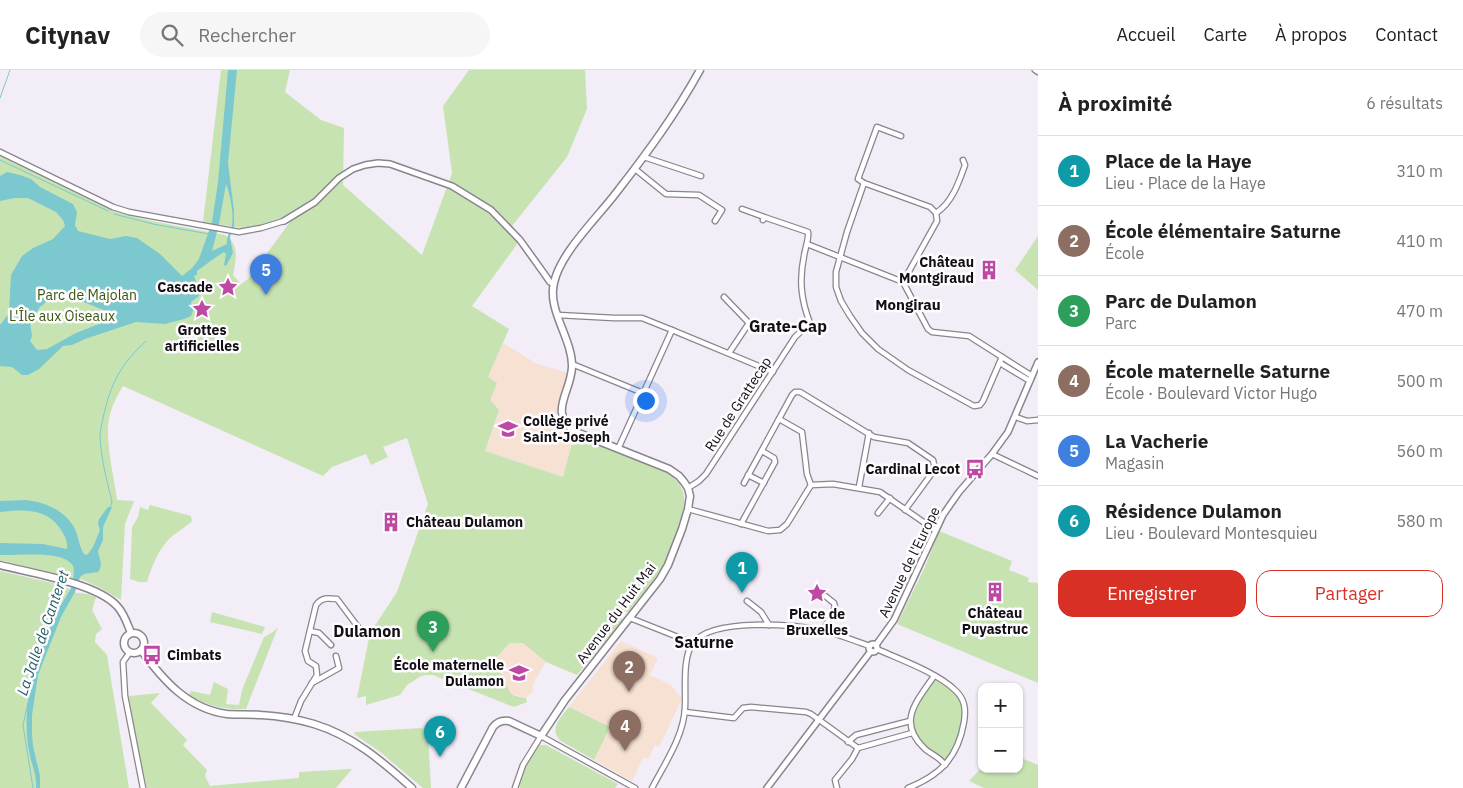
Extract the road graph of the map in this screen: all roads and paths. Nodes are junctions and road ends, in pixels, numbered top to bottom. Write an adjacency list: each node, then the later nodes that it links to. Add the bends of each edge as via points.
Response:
1 (700, 70): 6 (main road, via 673,118)
2 (1034, 70): 3 (street)
3 (1038, 72)
4 (901, 136): 10 (street, via 876,127 858,179)
5 (0, 152): 13 (street, via 129,212 232,231 261,228)
6 (644, 158): 8 (main road); 9 (street)
7 (963, 160): 12 (street, via 965,165 961,178 945,207)
8 (634, 169): 14 (street, via 666,194 702,197 722,210); 18 (main road, via 571,249)
9 (702, 176)
10 (864, 183): 12 (street, via 930,206); 16 (street)
11 (742, 209): 15 (street, via 763,219 806,230)
12 (936, 213): 17 (street, via 937,221)
13 (284, 221): 18 (street, via 315,202 353,169 371,164 390,164 452,186 491,210)
14 (715, 221)
15 (807, 244): 16 (street); 27 (street, Rue de Grattecap, via 801,289 810,323 795,337)
16 (840, 258): 17 (street); 25 (street, via 836,287 850,316 878,349 908,370 974,406 983,401)
17 (903, 282): 23 (street, via 928,329 969,336)
18 (554, 283): 20 (main road)
19 (724, 297): 22 (street, via 749,323)
20 (558, 315): 21 (street, via 642,318); 26 (main road)
21 (672, 330): 22 (street); 29 (street)
22 (729, 353): 27 (street)
23 (1002, 357): 25 (street); 28 (street)
24 (1038, 362): 28 (street, Avenue de l'Europe)
25 (1000, 363): 28 (street)
26 (572, 364): 29 (street); 34 (main road, via 562,404 563,420 576,432)
27 (773, 372): 43 (street, Rue de Grattecap, via 706,474)
28 (1031, 379): 30 (street, Avenue de l'Europe)
29 (643, 393): 34 (street)
30 (1016, 417): 32 (street); 36 (street, Avenue de l'Europe)
31 (779, 419): 33 (street, via 792,395 800,392); 35 (street); 41 (street, via 802,432)
32 (1038, 420)
33 (869, 434): 42 (street); 46 (street, via 908,443 933,460 935,470)
34 (618, 449): 43 (main road, via 669,470 679,476)
35 (762, 451): 37 (street); 40 (street, via 775,462)
36 (992, 454): 38 (street); 49 (street, Avenue de l'Europe, via 959,492)
37 (748, 475): 39 (street); 40 (street)
38 (1038, 476)
39 (744, 483)
40 (764, 483): 48 (street)
41 (811, 486): 42 (street); 48 (street, via 780,530 768,531)
42 (859, 487): 44 (street, via 873,489)
43 (688, 488): 45 (main road, Avenue du Huit Mai)
44 (890, 498): 46 (street); 47 (street)
45 (688, 509): 48 (street); 53 (main road, Avenue du Huit Mai, via 663,574)
46 (905, 510): 49 (street)
47 (878, 513)
48 (741, 524)
49 (935, 530): 61 (street, Avenue de l'Europe, via 900,608)
50 (0, 565): 58 (main road, via 97,591 123,612)
51 (824, 595): 56 (street, via 835,607)
52 (747, 601): 54 (street, via 761,612)
53 (630, 618): 59 (street); 72 (main road, Avenue du Huit Mai)
54 (769, 625): 56 (street); 59 (street, via 720,629)
55 (358, 627): 57 (street, via 337,599 327,598 316,605)
56 (823, 630): 61 (street)
57 (310, 631): 60 (street, via 319,633); 66 (street, via 304,651 308,661 316,666 317,675)
58 (131, 633): 62 (main road, via 138,633 143,638); 63 (main road, via 125,640 125,647)
59 (693, 643): 67 (street, via 687,656)
60 (331, 645)
61 (874, 648): 65 (street); 69 (street, Avenue de l'Europe)
62 (141, 650): 63 (main road); 68 (main road, via 174,688 201,707 226,714)
63 (130, 652): 76 (street, via 123,662 125,696)
64 (336, 656): 66 (street, via 339,668)
65 (934, 676): 70 (street, via 915,702); 75 (street, via 956,690 965,705 960,740)
66 (311, 684): 68 (street)
67 (685, 712): 69 (street, via 734,718 742,708 751,707 806,712); 81 (street, via 677,739)
68 (294, 719): 77 (main road, via 358,744)
69 (819, 720): 73 (street); 82 (street, Avenue de l'Europe)
70 (910, 722): 71 (street); 73 (street, via 856,735)
71 (912, 733): 74 (street); 75 (street)
72 (541, 736): 78 (main road, via 509,721 497,723); 79 (street, Avenue du Huit Mai, via 523,765); 80 (street)
73 (848, 742): 74 (street)
74 (858, 748): 83 (street, via 835,780)
75 (945, 765): 84 (street)
76 (143, 788)
77 (412, 788)
78 (461, 788)
79 (515, 788)
80 (635, 788)
81 (652, 788)
82 (767, 788)
83 (837, 788)
84 (908, 788)

